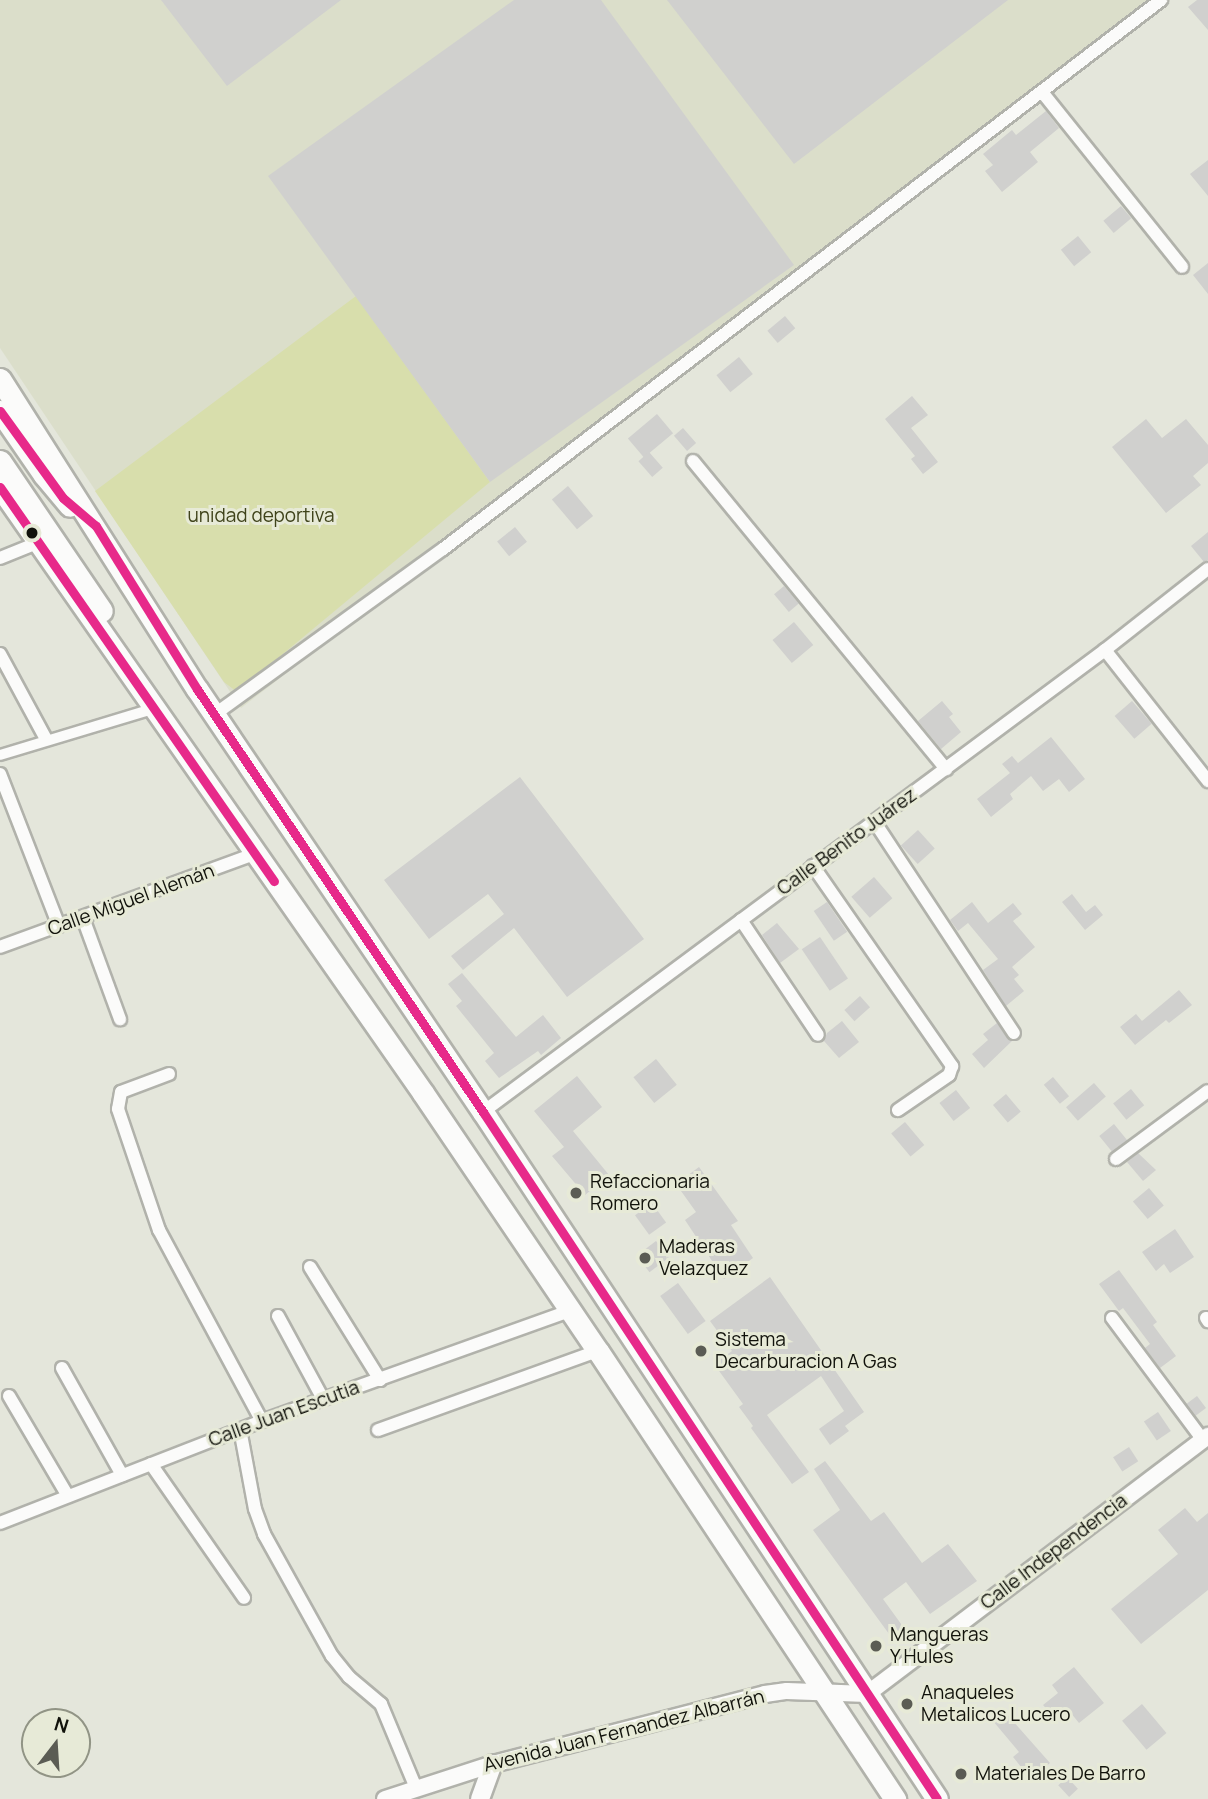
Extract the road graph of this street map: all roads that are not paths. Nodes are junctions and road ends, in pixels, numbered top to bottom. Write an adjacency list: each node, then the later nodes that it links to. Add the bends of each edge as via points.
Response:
1 (1161, 0): 2 (street)
2 (1042, 92): 3 (street); 16 (street, via 443,549)
3 (1182, 267)
4 (0, 379): 9 (main road)
5 (0, 411): 9 (main road, via 44,475 73,509)
6 (0, 461): 23 (main road, via 246,822)
7 (693, 461): 19 (street)
8 (0, 487): 10 (main road)
9 (96, 526): 16 (main road)
10 (37, 543): 11 (street); 15 (main road)
11 (0, 558)
12 (1208, 569): 13 (street, Calle Benito Juárez)
13 (1105, 650): 19 (street, Calle Benito Juárez); 21 (street)
14 (0, 654): 17 (street)
15 (152, 709): 17 (street); 23 (main road)
16 (215, 714): 35 (main road)
17 (46, 739): 18 (street)
18 (0, 755)
19 (946, 769): 22 (street, Calle Benito Juárez)
20 (0, 774): 27 (street)
21 (1208, 781)
22 (874, 821): 24 (street, Calle Benito Juárez); 30 (street)
23 (261, 859): 25 (street, Calle Miguel Alemán); 38 (main road)
24 (813, 866): 26 (street, Calle Benito Juárez); 34 (street, via 950,1059 949,1075)
25 (83, 918): 27 (street, Calle Miguel Alemán); 29 (street)
26 (741, 920): 31 (street); 35 (street, Calle Benito Juárez)
27 (59, 926): 28 (street, Calle Miguel Alemán)
28 (0, 947)
29 (120, 1019)
30 (1014, 1033)
31 (818, 1035)
32 (169, 1074): 46 (street, via 121,1092 118,1109 159,1230)
33 (1208, 1091): 36 (street)
34 (898, 1111)
35 (483, 1112): 56 (main road)
36 (1116, 1159)
37 (310, 1267): 43 (street)
38 (570, 1311): 41 (main road); 43 (street, Calle Juan Escutia)
39 (278, 1316): 45 (street)
40 (1112, 1318): 49 (street)
41 (598, 1351): 48 (street); 55 (main road)
42 (62, 1368): 51 (street)
43 (380, 1380): 45 (street, Calle Juan Escutia)
44 (9, 1396): 52 (street)
45 (323, 1399): 46 (street, Calle Juan Escutia)
46 (262, 1421): 47 (street, Calle Juan Escutia)
47 (240, 1429): 50 (street, Calle Juan Escutia); 58 (street, via 264,1534 332,1656 381,1704)
48 (377, 1430)
49 (1206, 1438): 56 (street, Calle Independencia)
50 (151, 1464): 51 (street, Calle Juan Escutia); 54 (street)
51 (122, 1475): 52 (street, Calle Juan Escutia)
52 (68, 1496): 53 (street, Calle Juan Escutia)
53 (0, 1523)
54 (244, 1598)
55 (827, 1694): 56 (street, Avenida Juan Fernandez Albarrán); 57 (street, Avenida Juan Fernandez Albarrán, via 765,1694); 61 (main road)
56 (867, 1694): 62 (main road)
57 (493, 1764): 58 (street, Avenida Juan Fernandez Albarrán); 60 (main road)
58 (416, 1788): 59 (street, Avenida Juan Fernandez Albarrán)
59 (385, 1799)
60 (480, 1799)
61 (895, 1799)
62 (937, 1799)

